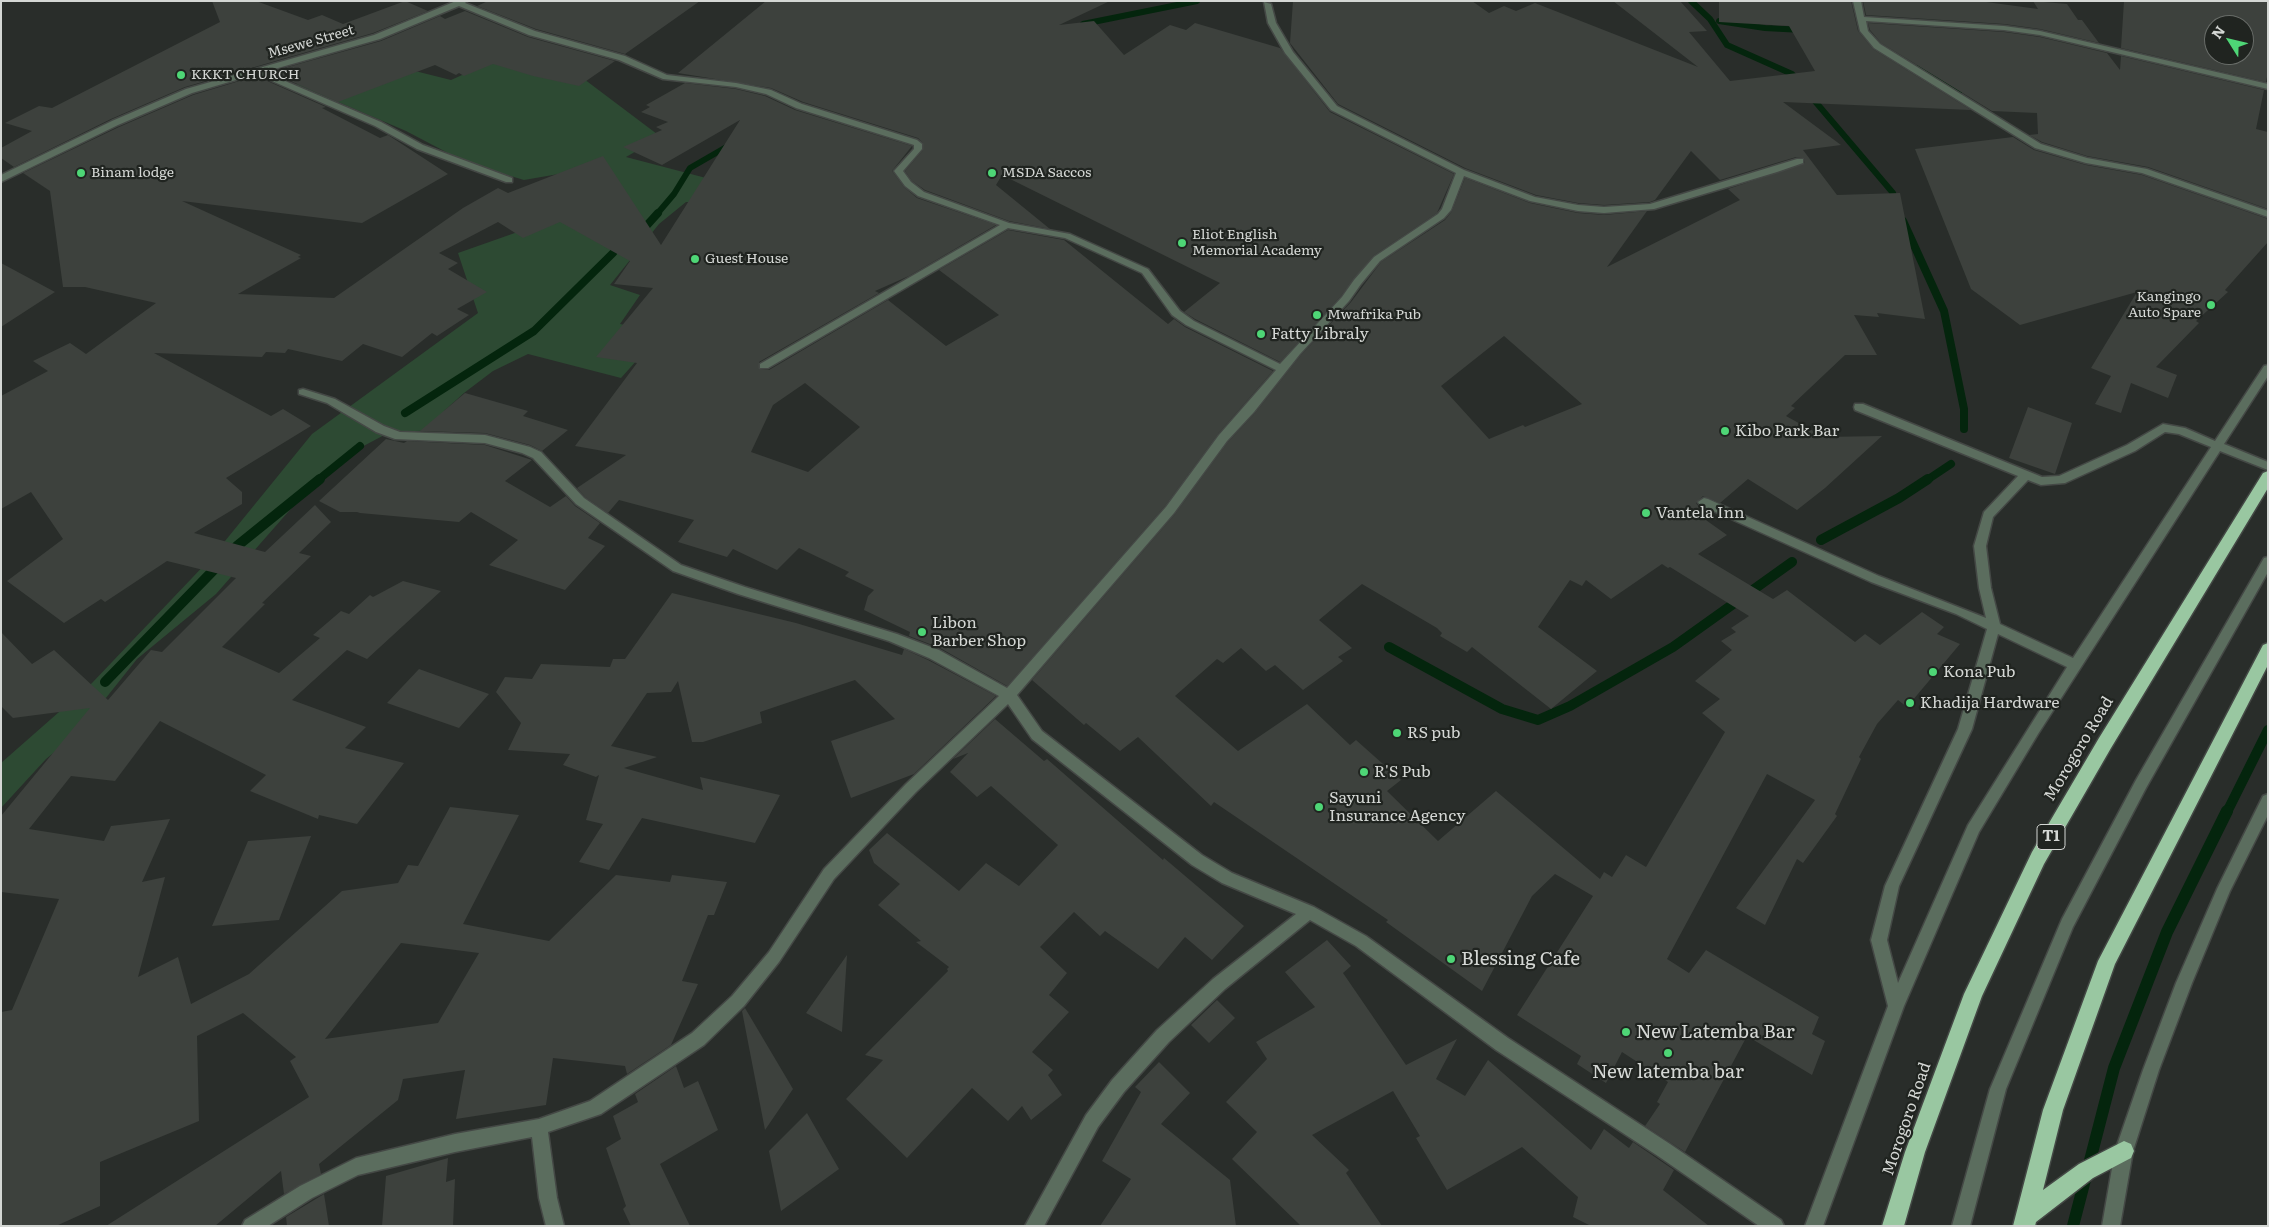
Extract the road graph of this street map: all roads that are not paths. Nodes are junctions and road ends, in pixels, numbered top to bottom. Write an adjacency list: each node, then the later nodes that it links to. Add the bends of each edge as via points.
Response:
1 (1857, 1): 4 (street)
2 (461, 2): 5 (street, Msewe Street, via 377,37); 12 (street, via 532,32 622,58 666,77 768,92 799,106 914,142 918,149 898,171 908,184 921,194)
3 (1268, 4): 8 (street, via 1272,23 1289,53 1334,108)
4 (1862, 19): 6 (street, via 2040,33); 11 (street, via 1864,30 1877,46 2038,146 2056,153 2159,175)
5 (255, 71): 9 (street, Msewe Street, via 189,91); 10 (street, via 378,124 420,147)
6 (2268, 87)
7 (1800, 160): 8 (street, via 1651,207 1604,210 1547,203)
8 (1461, 172): 15 (street, via 1441,216 1377,259)
9 (1, 179)
10 (509, 180)
11 (2268, 214)
12 (1007, 225): 13 (street); 15 (street, via 1067,236 1145,271 1176,314)
13 (764, 366)
14 (2268, 368): 18 (street)
15 (1283, 370): 27 (street, via 1222,438 1170,510)
16 (303, 392): 27 (street, via 331,401 399,436 485,439 526,450 537,455 580,501 677,568 894,637 934,654)
17 (1859, 407): 20 (street)
18 (2218, 445): 19 (street); 20 (street, via 2163,428 2131,448 2061,480 2041,481); 26 (street)
19 (2268, 466)
20 (2025, 476): 24 (street, via 1988,515 1980,546)
21 (2268, 476): 39 (highway, Morogoro Road / T1, via 2038,858 1972,994 1915,1152)
22 (1704, 502): 24 (street, via 1875,579)
23 (2268, 561): 40 (street, via 2141,784 2067,924 1998,1089)
24 (1994, 626): 26 (street); 30 (street, via 1964,729 1892,886 1879,940)
25 (2268, 649): 33 (highway, via 2107,961 2054,1110)
26 (2075, 664): 30 (street, via 1973,830)
27 (1009, 695): 29 (street, via 1038,735 1197,860 1227,878); 31 (street, via 911,788 829,874 774,957 738,1001 698,1039 595,1108)
28 (2268, 800): 32 (street, via 2224,889 2184,983)
29 (1309, 912): 36 (street, via 1219,984 1163,1036 1118,1086 1092,1121); 37 (street, via 1361,941 1502,1044)
30 (1896, 1006): 38 (street)
31 (539, 1127): 34 (street, via 356,1166); 35 (street)
32 (2124, 1151): 33 (highway, via 2086,1171); 41 (street)
33 (2025, 1221)
34 (251, 1226)
35 (555, 1226)
36 (1034, 1226)
37 (1775, 1226)
38 (1814, 1226)
39 (1893, 1226)
40 (1961, 1226)
41 (2111, 1226)

